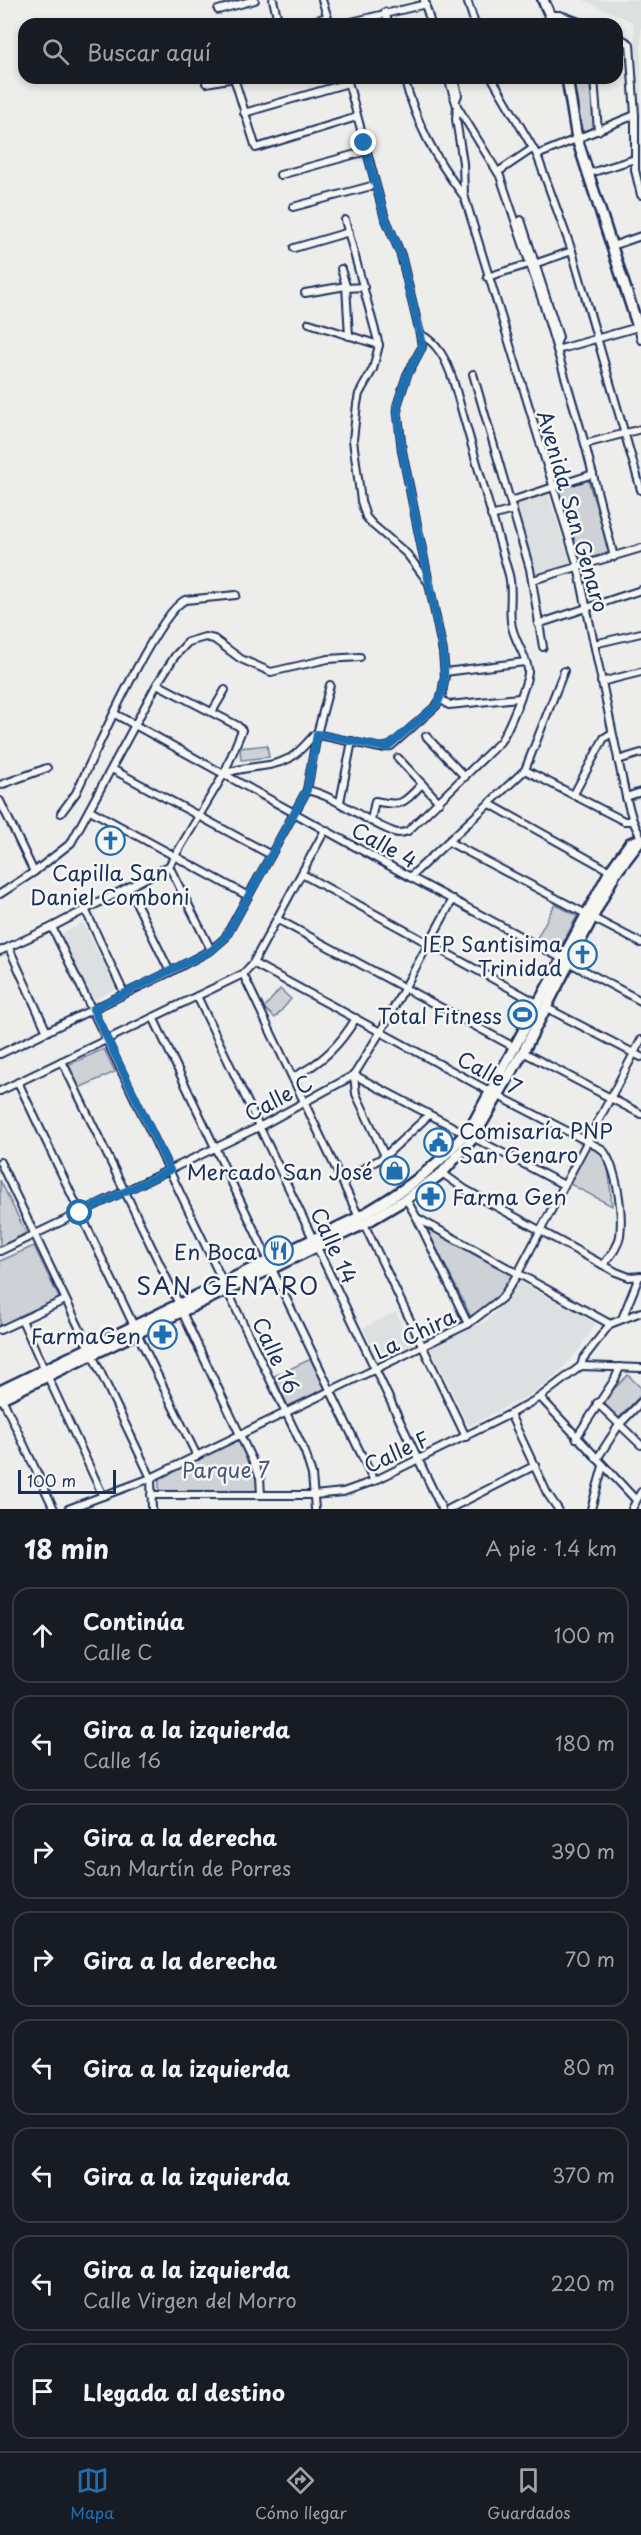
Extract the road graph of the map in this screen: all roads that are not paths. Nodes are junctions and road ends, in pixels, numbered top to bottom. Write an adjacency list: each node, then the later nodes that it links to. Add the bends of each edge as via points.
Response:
1 (255, 0): 7 (street)
2 (273, 0): 11 (street)
3 (322, 0): 10 (street)
4 (467, 0): 16 (street)
5 (543, 0): 9 (street)
6 (425, 2): 8 (street); 15 (street)
7 (218, 10)
8 (385, 12): 13 (street); 14 (street)
9 (549, 15): 17 (street); 18 (street)
10 (327, 17): 12 (street)
11 (278, 18)
12 (324, 18)
13 (364, 18)
14 (386, 18)
15 (429, 18)
16 (473, 18)
17 (551, 18)
18 (568, 18)
19 (623, 40): 30 (street, via 630,44)
20 (236, 84): 29 (street)
21 (335, 84): 29 (street)
22 (348, 84): 31 (street)
23 (406, 84): 41 (street, via 438,162)
24 (453, 84): 28 (street)
25 (495, 84): 35 (street)
26 (568, 84): 33 (street)
27 (594, 84): 32 (street)
28 (456, 103): 37 (street); 41 (street)
29 (244, 113): 31 (street, via 256,148)
30 (635, 115): 32 (street); 36 (street)
31 (357, 117): 34 (street)
32 (598, 131): 33 (street)
33 (577, 139): 35 (street); 38 (street)
34 (367, 151): 39 (street); 40 (street)
35 (535, 152): 37 (street); 50 (street)
36 (635, 159): 38 (street); 42 (street)
37 (498, 172): 51 (street)
38 (587, 174): 48 (street)
39 (280, 175)
40 (375, 185): 43 (street); 59 (street, via 401,255)
41 (464, 195): 53 (street, Avenida San Genaro)
42 (641, 195)
43 (293, 207)
44 (345, 220): 46 (street)
45 (521, 220): 51 (street)
46 (349, 232): 49 (street); 55 (street)
47 (641, 236): 48 (street)
48 (612, 246): 58 (street)
49 (294, 248)
50 (572, 251): 51 (street); 61 (street)
51 (533, 263): 53 (street); 64 (street)
52 (341, 269): 54 (street)
53 (487, 277): 70 (street, Avenida San Genaro)
54 (346, 287): 55 (street); 56 (street); 60 (street)
55 (364, 287): 63 (street)
56 (305, 293)
57 (309, 323): 60 (street)
58 (639, 327): 61 (street); 62 (street)
59 (420, 334): 74 (street, via 435,344 449,367); 79 (street, via 422,347 397,406 402,451)
60 (349, 336): 63 (street)
61 (598, 338): 64 (street); 67 (street)
62 (641, 340)
63 (379, 345): 79 (street, via 374,369 357,404 353,440 361,501 366,517 419,567)
64 (556, 348): 68 (street)
65 (473, 374): 72 (street)
66 (641, 429): 67 (street)
67 (625, 433): 68 (street); 71 (street)
68 (585, 444): 69 (street)
69 (593, 474): 70 (street); 76 (street)
70 (552, 488): 72 (street); 77 (street, Avenida San Genaro)
71 (641, 490)
72 (511, 501): 73 (street)
73 (513, 510): 74 (street); 78 (street)
74 (491, 516): 88 (street, via 512,587 511,623)
75 (641, 548): 76 (street)
76 (614, 556): 77 (street)
77 (578, 567): 78 (street); 82 (street, Avenida San Genaro)
78 (533, 580): 83 (street)
79 (430, 584): 90 (street)
80 (641, 590): 82 (street)
81 (236, 595): 99 (street, via 185,600 177,605 149,647)
82 (587, 608): 83 (street); 85 (street, Avenida San Genaro)
83 (538, 624): 86 (street)
84 (641, 633): 85 (street)
85 (594, 644): 92 (street, Avenida San Genaro)
86 (543, 647)
87 (360, 657): 93 (street, via 328,659 271,672 205,637 181,648)
88 (525, 662): 90 (street); 96 (street, via 528,675)
89 (564, 671): 110 (street)
90 (445, 672): 97 (street)
91 (641, 672): 92 (street)
92 (601, 682): 101 (street, Avenida San Genaro)
93 (157, 684): 98 (street); 100 (street)
94 (330, 685): 102 (street)
95 (225, 690): 98 (street)
96 (519, 698): 97 (street, via 449,705); 112 (street, via 500,742)
97 (441, 699): 104 (street, via 391,746 380,748)
98 (212, 712): 111 (street, via 242,730)
99 (115, 714): 100 (street, Calle 4); 124 (street, via 76,793)
100 (135, 726): 109 (street); 111 (street, Calle 4)
101 (612, 733): 107 (street, Avenida San Genaro); 117 (street, via 604,738)
102 (317, 734): 104 (street); 111 (street, via 291,758); 115 (street)
103 (426, 736): 112 (street)
104 (352, 741): 120 (street)
105 (641, 753): 107 (street)
106 (398, 758): 113 (street)
107 (618, 760): 118 (street, Avenida San Genaro)
108 (47, 768): 114 (street)
109 (112, 769): 123 (street); 126 (street)
110 (525, 770): 117 (street); 122 (street)
111 (224, 774): 125 (street, Calle 4); 126 (street)
112 (465, 777): 121 (street)
113 (422, 784): 121 (street); 127 (street, via 404,804 375,801)
114 (0, 785)
115 (307, 790): 120 (street); 125 (street)
116 (641, 792): 118 (street)
117 (574, 794): 128 (street, via 624,821)
118 (626, 797): 128 (street, Avenida San Genaro)
119 (0, 801): 136 (street)
120 (340, 802): 127 (street)
121 (439, 802): 127 (street, via 402,834)
122 (490, 804): 131 (street); 135 (street)
123 (90, 810): 133 (street); 136 (street, via 71,843)
124 (61, 813)
125 (294, 813): 129 (street, Calle 4); 132 (street)
126 (200, 816): 132 (street); 133 (street)
127 (371, 820)
128 (633, 821): 130 (street, Avenida San Genaro)
129 (325, 830): 137 (street); 138 (street, Calle 4)
130 (641, 839): 135 (street, via 630,843); 144 (street)
131 (449, 842): 138 (street); 144 (street)
132 (271, 855): 141 (street)
133 (175, 858): 134 (street); 141 (street)
134 (170, 866): 139 (street); 150 (street)
135 (610, 871): 144 (street)
136 (34, 872): 140 (street)
137 (302, 874): 145 (street); 148 (street)
138 (410, 877): 142 (street, Calle 4)
139 (129, 888): 143 (street); 154 (street)
140 (0, 894)
141 (248, 896): 150 (street, via 225,938)
142 (453, 899): 148 (street, Calle C); 152 (street, Calle 4)
143 (85, 909): 146 (street); 157 (street)
144 (590, 916): 147 (street); 152 (street)
145 (277, 919): 153 (street); 156 (street)
146 (52, 927): 149 (street); 162 (street, Calle 16)
147 (641, 943)
148 (429, 944): 156 (street, Calle C); 160 (street)
149 (9, 948): 151 (street); 166 (street)
150 (212, 950): 154 (street)
151 (0, 951)
152 (566, 960): 159 (street, Calle 4); 160 (street); 161 (street)
153 (253, 963): 155 (street); 164 (street, Calle 7)
154 (170, 972): 157 (street)
155 (243, 974): 158 (street); 175 (street)
156 (405, 988): 165 (street, Calle C); 169 (street)
157 (124, 993): 162 (street)
158 (197, 996): 163 (street); 183 (street, Calle 14)
159 (641, 1001)
160 (537, 1003): 169 (street)
161 (547, 1008): 169 (street); 171 (street)
162 (93, 1009): 166 (street); 167 (street, Calle 16)
163 (153, 1017): 167 (street); 186 (street)
164 (356, 1018): 165 (street, Calle 7); 175 (street, via 336,1048)
165 (381, 1031): 174 (street, Calle C); 178 (street, Calle 7)
166 (47, 1032): 170 (street)
167 (107, 1039): 173 (street); 189 (street, Calle 16)
168 (641, 1040): 171 (street, La Chira)
169 (519, 1049): 178 (street); 179 (street)
170 (0, 1053)
171 (634, 1053): 172 (street); 179 (street, La Chira)
172 (641, 1057)
173 (62, 1061): 176 (street); 193 (street)
174 (354, 1075): 180 (street, Calle C); 182 (street); 187 (street, via 356,1095)
175 (293, 1077): 180 (street)
176 (18, 1082): 177 (street); 195 (street)
177 (0, 1091)
178 (495, 1094): 184 (street); 185 (street, Calle 7)
179 (610, 1098): 181 (street); 185 (street, La Chira)
180 (306, 1103): 183 (street, Calle C); 191 (street)
181 (641, 1114)
182 (429, 1115): 184 (street); 187 (street)
183 (261, 1126): 186 (street, Calle C); 200 (street, Calle 14)
184 (469, 1136): 190 (street); 192 (street); 197 (street, via 432,1170)
185 (586, 1142): 192 (street, La Chira); 203 (street, Calle 7, via 609,1157 621,1210 620,1238)
186 (215, 1148): 189 (street, Calle C); 202 (street)
187 (385, 1156): 191 (street)
188 (0, 1162): 199 (street)
189 (170, 1170): 193 (street, Calle C); 206 (street, Calle 16)
190 (442, 1173): 194 (street); 198 (street, via 465,1191)
191 (342, 1181): 197 (street)
192 (564, 1185): 198 (street, La Chira)
193 (124, 1191): 195 (street, Calle C); 208 (street)
194 (406, 1199): 196 (street); 197 (street)
195 (80, 1213): 199 (street, Calle C); 214 (street)
196 (417, 1218): 204 (street); 212 (street)
197 (361, 1220): 200 (street); 216 (street)
198 (540, 1230): 203 (street); 204 (street, La Chira)
199 (34, 1235): 201 (street, Calle C); 207 (street)
200 (316, 1243): 202 (street); 221 (street, Calle 14)
201 (0, 1251)
202 (270, 1265): 206 (street); 223 (street)
203 (603, 1265): 205 (street, via 629,1277)
204 (517, 1275): 212 (street, La Chira, via 502,1298); 213 (street)
205 (640, 1276): 210 (street)
206 (226, 1286): 208 (street); 228 (street, Calle 16)
207 (65, 1300): 211 (street); 217 (street)
208 (181, 1308): 214 (street); 231 (street)
209 (641, 1312): 210 (street)
210 (622, 1319): 213 (street)
211 (22, 1320): 215 (street); 222 (street)
212 (468, 1324): 216 (street, La Chira)
213 (610, 1324): 218 (street, Calle F)
214 (135, 1329): 217 (street); 235 (street)
215 (0, 1330)
216 (422, 1347): 221 (street, La Chira); 232 (street)
217 (91, 1351): 222 (street); 240 (street)
218 (581, 1366): 219 (street); 225 (street, Calle F)
219 (620, 1367): 220 (street); 227 (street)
220 (641, 1368)
221 (376, 1370): 223 (street, La Chira); 236 (street, Calle 14)
222 (46, 1372): 224 (street); 246 (street)
223 (332, 1392): 228 (street, La Chira); 241 (street)
224 (1, 1396): 248 (street)
225 (540, 1397): 229 (street, Calle F); 233 (street)
226 (641, 1402): 230 (street)
227 (597, 1403): 230 (street); 233 (street)
228 (286, 1413): 231 (street, La Chira); 245 (street, Calle 16, via 305,1452)
229 (510, 1414): 232 (street, Calle F); 238 (street)
230 (619, 1425): 234 (street); 237 (street)
231 (240, 1435): 235 (street, La Chira); 244 (street, via 261,1477)
232 (466, 1437): 236 (street, Calle F)
233 (576, 1438): 237 (street)
234 (641, 1445)
235 (197, 1456): 240 (street, La Chira)
236 (419, 1459): 241 (street, Calle F); 252 (street, Calle 14)
237 (597, 1459): 239 (street)
238 (536, 1466): 253 (street); 254 (street)
239 (603, 1466): 247 (street); 255 (street)
240 (151, 1478): 243 (street); 246 (street, La Chira)
241 (374, 1481): 245 (street, Calle F, via 343,1492)
242 (641, 1492): 247 (street)
243 (151, 1495): 244 (street, Calle F); 250 (street)
244 (261, 1495): 245 (street, Calle F)
245 (314, 1495): 251 (street, Calle 16)
246 (103, 1496): 249 (street, La Chira)
247 (636, 1500): 256 (street)
248 (54, 1509)
249 (68, 1509)
250 (152, 1509)
251 (315, 1509)
252 (442, 1509)
253 (449, 1509)
254 (558, 1509)
255 (591, 1509)
256 (632, 1509)

